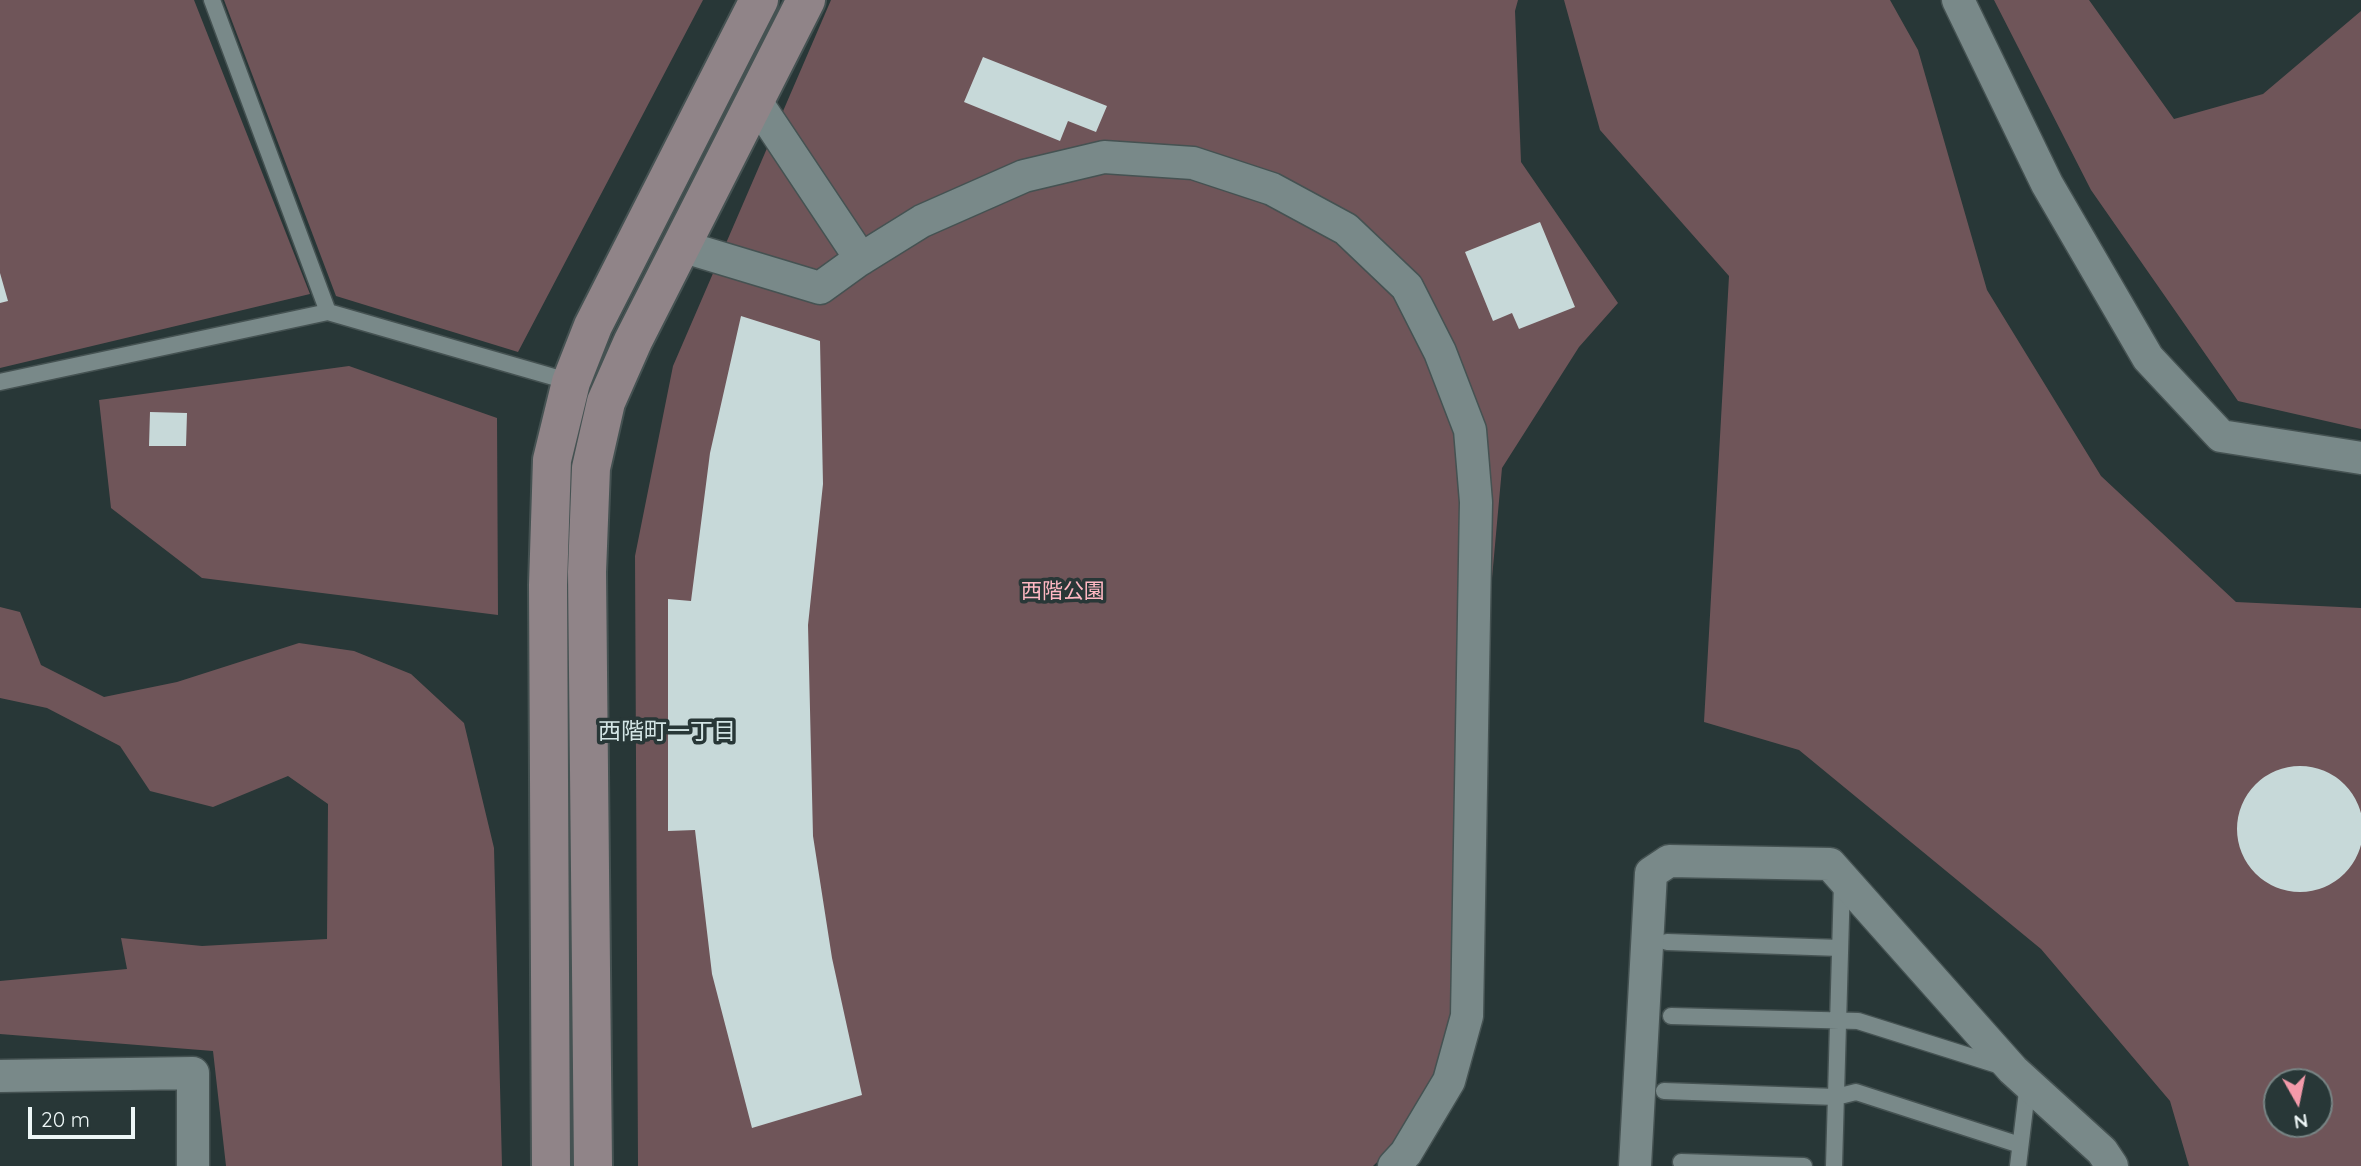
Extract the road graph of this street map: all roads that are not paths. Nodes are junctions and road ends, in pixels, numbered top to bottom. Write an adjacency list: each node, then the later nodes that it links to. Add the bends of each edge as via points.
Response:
1 (212, 0): 8 (lane)
2 (759, 0): 10 (street, via 593,326)
3 (806, 0): 5 (street)
4 (1958, 0): 11 (street, via 2048,184 2148,358 2221,436)
5 (755, 100): 6 (street); 7 (street)
6 (681, 246): 7 (street, via 820,288); 25 (street, via 606,402 591,468 587,572)
7 (861, 259): 26 (street, via 922,221 1024,176 1104,157 1194,163 1272,189 1346,229 1407,288 1440,352 1470,430 1476,502 1467,1016 1449,1082)
8 (328, 312): 9 (lane); 10 (lane)
9 (0, 382)
10 (571, 383): 24 (street, via 552,460 548,585)
11 (2361, 458)
12 (1842, 877): 14 (lane); 18 (street); 27 (street, via 1830,864 1669,861 1651,873)
13 (1667, 942): 14 (lane)
14 (1840, 948): 16 (lane)
15 (1671, 1016): 16 (lane)
16 (1839, 1020): 18 (lane, via 1858,1021); 20 (lane)
17 (0, 1076): 23 (street, via 193,1073)
18 (2020, 1077): 21 (lane); 31 (street, via 2102,1151)
19 (1664, 1091): 20 (lane)
20 (1836, 1097): 21 (lane, via 1856,1092); 29 (lane)
21 (2020, 1145): 30 (lane)
22 (1681, 1162): 28 (lane)
23 (193, 1166)
24 (551, 1166)
25 (593, 1166)
26 (1394, 1166)
27 (1635, 1166)
28 (1804, 1166)
29 (1834, 1166)
30 (2018, 1166)
31 (2112, 1166)

